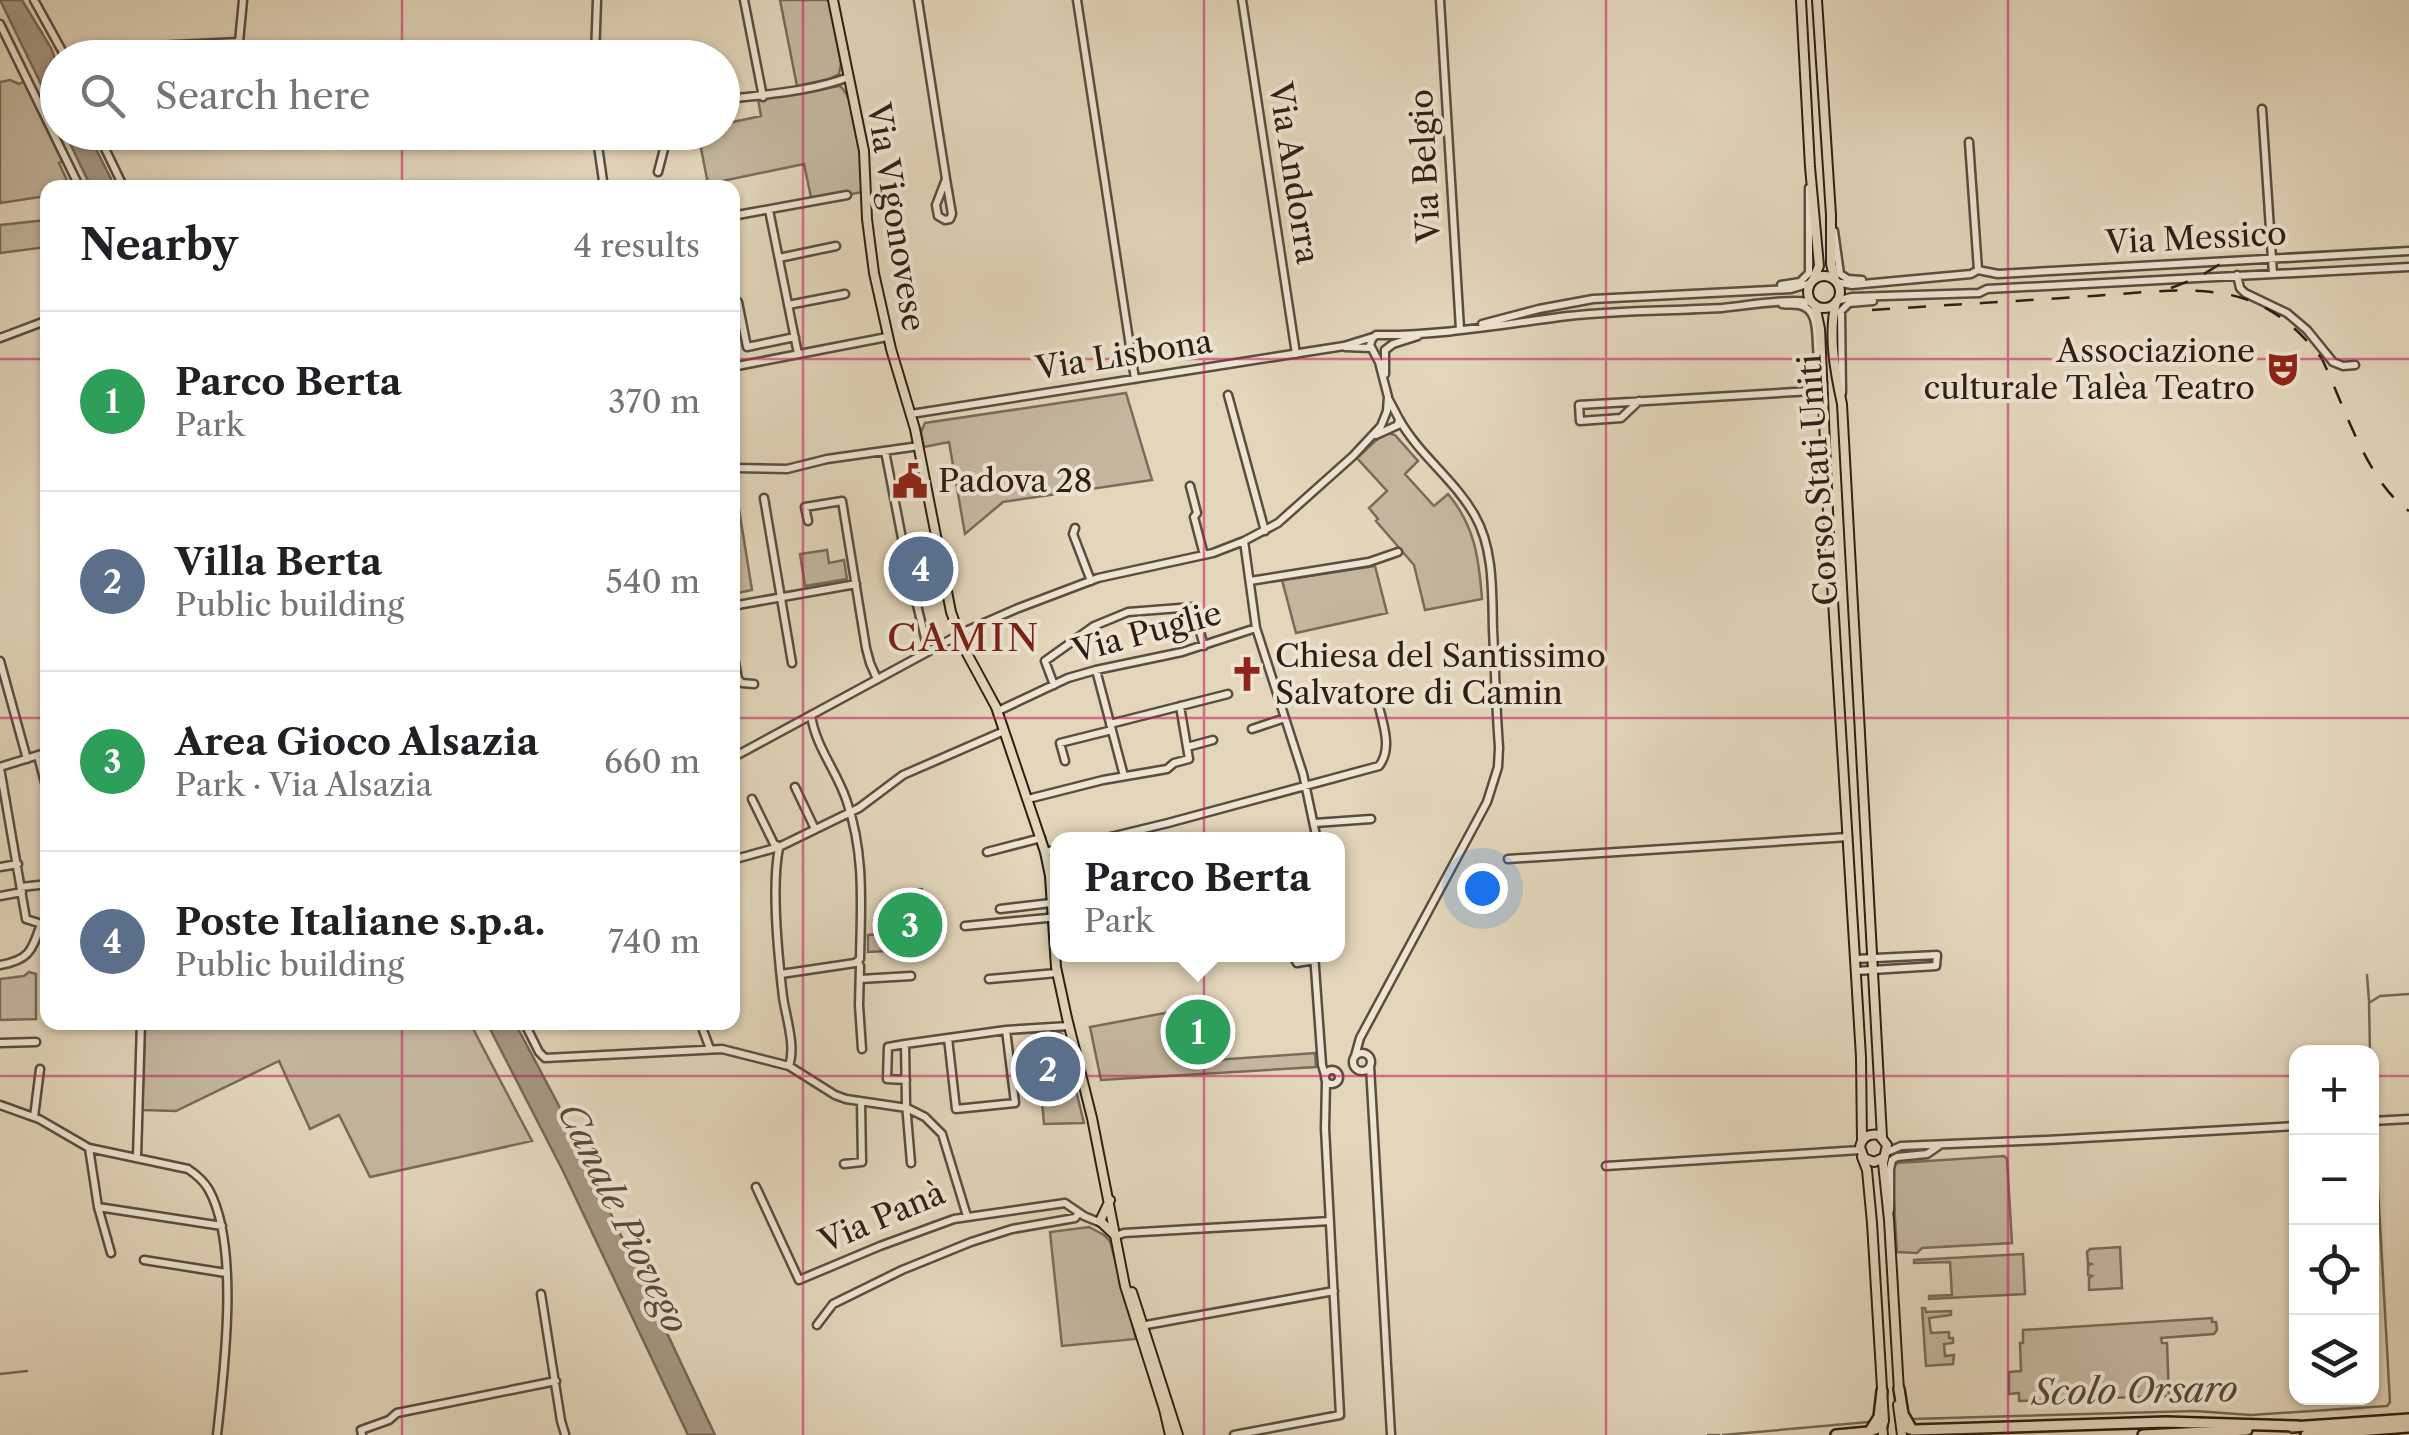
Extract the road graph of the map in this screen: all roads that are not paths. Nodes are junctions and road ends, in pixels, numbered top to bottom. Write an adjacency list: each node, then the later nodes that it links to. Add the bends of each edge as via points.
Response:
1 (34, 0): 13 (street)
2 (243, 0): 14 (street)
3 (597, 0): 15 (street)
4 (744, 0): 17 (street)
5 (833, 0): 16 (main road, Via Vigonovese)
6 (918, 0): 28 (street)
7 (1077, 0): 76 (street)
8 (1242, 0): 73 (street, Via Andorra)
9 (1440, 0): 63 (street, Via Belgio)
10 (1800, 0): 26 (main road)
11 (1817, 0): 34 (main road)
12 (0, 24): 19 (street)
13 (56, 40)
14 (239, 40)
15 (595, 40)
16 (850, 81): 17 (street); 67 (main road, Via Vigonovese, via 864,151 871,259)
17 (763, 96): 18 (street)
18 (740, 98)
19 (40, 106)
20 (2262, 109): 39 (street)
21 (1970, 142): 41 (street)
22 (61, 150): 29 (street)
23 (106, 150): 30 (street)
24 (599, 150): 31 (street)
25 (664, 150): 27 (street)
26 (1810, 167): 44 (main road, via 1820,266); 48 (street, via 1809,272 1796,283)
27 (658, 172)
28 (946, 179): 28 (street, via 936,204 945,220 952,214)
29 (76, 180)
30 (120, 180)
31 (603, 180)
32 (847, 196): 33 (street)
33 (768, 210): 35 (street); 38 (street)
34 (1831, 214): 45 (main road); 46 (street, via 1840,274)
35 (740, 215)
36 (836, 246): 38 (street)
37 (2409, 251): 39 (street, Via Messico)
38 (779, 258): 57 (street)
39 (2272, 259): 41 (street, Via Messico); 42 (street)
40 (2409, 267): 42 (street, Via Messico)
41 (1978, 272): 46 (street, Via Messico); 47 (street, via 1990,280); 49 (street, via 1968,281)
42 (2272, 274): 43 (street, Via Messico)
43 (2237, 275): 47 (street, Via Messico); 75 (street, Via Messico, via 2245,293 2287,312 2333,362)
44 (1812, 281): 45 (main road); 48 (street, Via Lisbona); 56 (main road, via 1808,294)
45 (1836, 281): 46 (street, Via Messico); 54 (main road)
46 (1894, 281)
47 (1987, 290): 49 (street, Via Messico)
48 (1745, 291): 51 (street, Via Lisbona)
49 (1973, 291): 52 (street, Via Messico)
50 (845, 294): 57 (street)
51 (1690, 294): 53 (street, Via Lisbona); 58 (street)
52 (1898, 296): 54 (street, Via Messico); 84 (street, via 1853,302 1841,311)
53 (1593, 300): 60 (street); 62 (street, Via Lisbona)
54 (1836, 302): 56 (main road, via 1826,308); 84 (main road, Corso Stati Uniti, via 1832,327)
55 (1776, 304): 56 (street, Via Lisbona); 58 (street, Via Lisbona); 77 (street, via 1810,311)
56 (1814, 304): 77 (main road, Corso Stati Uniti)
57 (788, 305): 66 (street)
58 (1691, 310): 60 (street, Via Lisbona)
59 (740, 312): 66 (street, via 747,348)
60 (1594, 314): 62 (street, Via Lisbona)
61 (40, 323): 68 (street)
62 (1471, 328): 63 (street, Via Lisbona)
63 (1460, 329): 64 (street, Via Lisbona)
64 (1419, 335): 65 (street, Via Lisbona); 70 (street, Via Lisbona)
65 (1378, 336): 69 (street, Via Lisbona); 70 (street, via 1387,340); 71 (street)
66 (795, 337): 72 (street)
67 (888, 337): 72 (street); 85 (main road, Via Vigonovese)
68 (0, 338)
69 (1344, 346): 71 (street, Via Lisbona); 73 (street, Via Lisbona)
70 (1386, 349): 71 (street, Via Lisbona); 78 (street)
71 (1372, 350): 78 (street)
72 (798, 354): 74 (street)
73 (1296, 354): 76 (street, Via Lisbona)
74 (740, 365)
75 (2355, 365)
76 (1135, 379): 85 (street, Via Lisbona)
77 (1822, 379): 79 (street, Corso Stati Uniti); 82 (main road, Corso Stati Uniti)
78 (1384, 380): 81 (street)
79 (1812, 391): 82 (street, Corso Stati Uniti); 83 (street, Corso Stati Uniti)
80 (1228, 395): 98 (street)
81 (1388, 398): 86 (street); 87 (street)
82 (1823, 400): 147 (main road, Corso Stati Uniti)
83 (1639, 401): 83 (street, Corso Stati Uniti, via 1579,405 1580,421 1622,418)
84 (1842, 404): 166 (main road, Corso Stati Uniti)
85 (911, 414): 91 (main road, Via Vigonovese)
86 (1398, 417): 87 (street); 88 (street); 90 (street)
87 (1385, 418): 88 (street); 89 (street)
88 (1392, 428): 89 (street); 90 (street)
89 (1375, 436): 98 (street)
90 (1408, 436): 184 (street, via 1468,504 1487,546 1498,767 1487,802)
91 (919, 446): 92 (street); 108 (main road, Via Vigonovese)
92 (886, 451): 93 (street, via 787,469); 110 (street)
93 (740, 468)
94 (1190, 486): 101 (street)
95 (764, 498): 105 (street)
96 (808, 521): 104 (street, via 805,507 842,500)
97 (1074, 528): 102 (street)
98 (1265, 531): 99 (street)
99 (1244, 541): 101 (street); 103 (street)
100 (1398, 552): 103 (street)
101 (1204, 555): 102 (street)
102 (1091, 581): 108 (street)
103 (1250, 581): 107 (street)
104 (856, 584): 105 (street); 114 (street, via 868,658)
105 (780, 598): 106 (street); 112 (street)
106 (740, 605)
107 (1256, 628): 109 (street, Via Puglie); 123 (street)
108 (958, 635): 110 (street); 121 (main road, Via Vigonovese)
109 (1204, 646): 113 (street, Via Puglie); 117 (street, via 1193,607 1128,612 1094,626 1045,661)
110 (928, 651): 114 (street)
111 (0, 661): 131 (street)
112 (792, 662)
113 (1096, 670): 117 (street, Via Puglie); 125 (street)
114 (878, 678): 122 (street)
115 (740, 682): 116 (street)
116 (754, 684)
117 (1054, 684): 121 (street, Via Puglie)
118 (1228, 694): 119 (street)
119 (1180, 706): 125 (street); 128 (street)
120 (1379, 707): 136 (street, via 1383,762)
121 (998, 712): 126 (main road, Via Vigonovese)
122 (811, 716): 129 (street); 140 (street)
123 (1285, 718): 124 (street); 136 (street)
124 (1255, 726)
125 (1111, 727): 132 (street, via 1060,743); 135 (street)
126 (1004, 731): 139 (main road, Via Vigonovese); 140 (street, via 903,775)
127 (1213, 740): 128 (street)
128 (1187, 747): 135 (street, via 1189,759)
129 (740, 754)
130 (38, 756): 131 (street); 133 (street)
131 (26, 759): 134 (street)
132 (1065, 761)
133 (40, 764)
134 (0, 767): 154 (street)
135 (1124, 776): 139 (street)
136 (1306, 785): 142 (street); 144 (street)
137 (795, 787): 143 (street)
138 (752, 799): 148 (street)
139 (1028, 799): 146 (main road, Via Vigonovese)
140 (850, 813): 143 (street); 168 (street, via 861,871)
141 (1371, 819): 142 (street)
142 (1315, 823): 145 (street)
143 (815, 829): 148 (street)
144 (1131, 832)
145 (1316, 832)
146 (1041, 838): 150 (street); 151 (main road, Via Vigonovese)
147 (1848, 838): 153 (street); 167 (main road, Corso Stati Uniti)
148 (779, 847): 152 (street); 175 (street)
149 (1050, 851): 151 (street)
150 (988, 852)
151 (1045, 852): 158 (main road, Via Vigonovese)
152 (740, 858)
153 (1508, 860)
154 (18, 864): 155 (street); 157 (street)
155 (0, 867)
156 (40, 886): 157 (street)
157 (22, 890): 159 (street); 163 (street, via 26,919)
158 (1050, 895)
159 (0, 896)
160 (1050, 904): 161 (street)
161 (1000, 908)
162 (1050, 918): 164 (street)
163 (40, 924)
164 (966, 926)
165 (40, 932): 171 (street, via 28,954)
166 (1873, 958): 167 (street); 172 (main road, Corso Stati Uniti); 172 (street, via 1937,955 1936,966)
167 (1855, 959): 173 (main road, Corso Stati Uniti)
168 (858, 962): 175 (street); 177 (street)
169 (1057, 962): 174 (main road, Via Vigonovese)
170 (1314, 962): 197 (street, via 1322,1060)
171 (0, 965)
172 (1874, 970): 173 (street); 210 (main road, Corso Stati Uniti)
173 (1856, 972): 212 (main road, Corso Stati Uniti)
174 (1057, 973): 178 (street); 179 (main road, Via Vigonovese)
175 (781, 974): 193 (street)
176 (911, 976): 177 (street)
177 (860, 979): 190 (street)
178 (989, 979)
179 (1068, 1026): 183 (street); 221 (main road, Via Vigonovese, via 1110,1200)
180 (141, 1030): 213 (street)
181 (528, 1030): 189 (street, via 545,1058)
182 (703, 1030): 189 (street)
183 (1006, 1030): 185 (street); 185 (street, via 1014,1104 956,1109)
184 (1363, 1033): 191 (street); 192 (street)
185 (948, 1038): 188 (street)
186 (36, 1042): 187 (street)
187 (0, 1043)
188 (906, 1044): 198 (street); 198 (street, via 888,1047 888,1079)
189 (710, 1048): 193 (street)
190 (862, 1050)
191 (1368, 1056): 192 (street); 194 (street)
192 (1354, 1058): 196 (street); 197 (street)
193 (788, 1066): 201 (street, via 836,1096)
194 (1370, 1066): 196 (street); 200 (street)
195 (40, 1068): 205 (street)
196 (1359, 1070): 199 (street); 200 (street)
197 (1329, 1074): 199 (street, via 1339,1075); 199 (street, via 1331,1085); 203 (street)
198 (906, 1080): 204 (street)
199 (1338, 1081): 203 (street)
200 (1372, 1095): 252 (street)
201 (861, 1102): 204 (street); 214 (street, Via Panà, via 862,1162)
202 (0, 1105): 205 (street)
203 (1326, 1106): 223 (street)
204 (906, 1108): 215 (street, Via Panà); 220 (street, Via Panà, via 942,1134)
205 (34, 1117): 211 (street)
206 (2409, 1119): 207 (street)
207 (2379, 1121)
208 (2289, 1126): 209 (street)
209 (1941, 1144): 210 (street); 222 (street, via 1927,1154 1892,1160)
210 (1884, 1147): 212 (main road, via 1872,1134); 212 (main road, via 1874,1162); 222 (main road, Corso Stati Uniti)
211 (88, 1148): 213 (street); 218 (street)
212 (1861, 1149): 216 (street); 233 (main road, Corso Stati Uniti)
213 (137, 1158): 224 (street, via 200,1178)
214 (844, 1164)
215 (911, 1164)
216 (1606, 1166)
217 (756, 1187): 220 (street, Via Panà, via 799,1280)
218 (98, 1208): 224 (street); 226 (street)
219 (1080, 1214): 220 (street, via 1065,1203); 221 (street); 234 (street, Via Panà, via 1012,1229 902,1270 833,1304)
220 (967, 1216)
221 (1106, 1220): 225 (main road)
222 (1889, 1220): 232 (main road, Corso Stati Uniti)
223 (1330, 1221): 225 (street); 230 (street)
224 (222, 1226): 229 (street)
225 (1116, 1236): 228 (main road)
226 (111, 1254)
227 (144, 1260): 229 (street)
228 (1121, 1264): 235 (main road); 236 (main road)
229 (226, 1273): 247 (street)
230 (1334, 1291): 235 (street); 251 (street, via 1340,1415)
231 (541, 1294): 237 (street)
232 (1894, 1306): 233 (street); 238 (main road, Corso Stati Uniti)
233 (1877, 1307): 239 (main road, Corso Stati Uniti)
234 (816, 1324)
235 (1144, 1326): 236 (street); 250 (main road)
236 (1141, 1337): 249 (main road)
237 (556, 1381): 246 (street); 248 (street, via 397,1414)
238 (1899, 1390): 242 (highway)
239 (1882, 1392): 243 (main road, Corso Stati Uniti); 244 (highway)
240 (2409, 1419): 245 (highway)
241 (2409, 1427): 245 (highway)
242 (1905, 1428): 243 (main road, via 1891,1418); 245 (highway, via 2166,1422)
243 (1883, 1429): 244 (highway)
244 (1870, 1431): 253 (highway)
245 (2302, 1431): 254 (highway)
246 (565, 1434)
247 (218, 1435)
248 (362, 1435)
249 (1170, 1435)
250 (1178, 1435)
251 (1234, 1435)
252 (1391, 1435)
253 (1836, 1435)
254 (2143, 1435)

